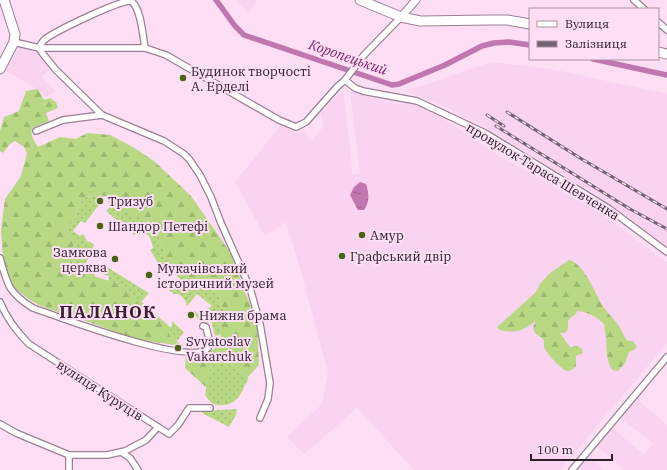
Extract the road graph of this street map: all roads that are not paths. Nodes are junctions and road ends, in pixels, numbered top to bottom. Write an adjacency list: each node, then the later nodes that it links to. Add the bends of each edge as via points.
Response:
1 (360, 0): 6 (highway)
2 (416, 0): 6 (street)
3 (634, 0): 5 (street)
4 (5, 3): 10 (highway)
5 (643, 8)
6 (401, 17): 8 (highway, via 420,21 507,20); 14 (street)
7 (659, 23): 9 (street)
8 (529, 24)
9 (667, 30)
10 (14, 42): 11 (street); 13 (highway)
11 (39, 48): 12 (street); 12 (street, via 44,41 63,28 125,0 130,1 138,11); 15 (street, via 56,70)
12 (146, 48): 14 (street, via 166,55 279,120 296,126 306,122)
13 (0, 69)
14 (346, 78): 17 (street, провулок Тараса Шевченка, via 355,88 417,101 485,133 608,208)
15 (102, 115): 16 (street, via 63,120); 23 (street, via 178,150 189,159 200,175 250,288 260,324 270,383 268,399)
16 (36, 131)
17 (667, 252)
18 (0, 258): 20 (street, via 9,286 23,302 33,308 100,331 140,343 188,352 204,351 208,348 210,343 206,327)
19 (0, 302): 25 (street, вулиця Куруців, via 13,327 29,344)
20 (203, 326)
21 (667, 357): 30 (street)
22 (210, 408): 25 (street, вулиця Куруців, via 190,408 170,434)
23 (260, 418)
24 (0, 424): 27 (street)
25 (158, 427): 26 (street, via 146,440)
26 (121, 452): 27 (street, via 107,455); 29 (street, via 130,458)
27 (69, 455): 28 (street)
28 (69, 470)
29 (138, 470)
30 (572, 470)

